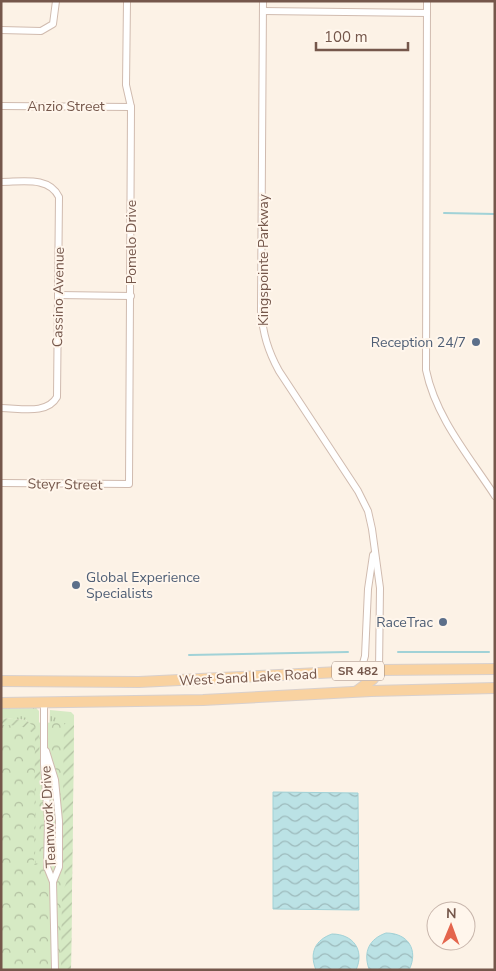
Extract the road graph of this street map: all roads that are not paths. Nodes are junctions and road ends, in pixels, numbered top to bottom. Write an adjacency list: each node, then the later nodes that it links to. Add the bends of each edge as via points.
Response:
1 (56, 1): 7 (street, via 53,24 41,31)
2 (127, 1): 9 (street, Pomelo Drive, via 126,85)
3 (263, 1): 5 (street, Kingspointe Parkway)
4 (428, 1): 6 (street)
5 (263, 11): 6 (street); 17 (street, Kingspointe Parkway, via 263,333 268,352 279,371 358,491 368,511)
6 (427, 13): 16 (street, via 426,370 439,411)
7 (1, 30)
8 (1, 106): 9 (street, Anzio Street)
9 (131, 107): 12 (street, Pomelo Drive)
10 (1, 182): 11 (street, Cassino Avenue, via 46,183 55,187 59,197)
11 (58, 295): 12 (street); 13 (street, Cassino Avenue, via 57,397 53,406 45,409)
12 (131, 296): 15 (street, Pomelo Drive)
13 (1, 408)
14 (1, 483): 15 (street, Steyr Street)
15 (129, 484)
16 (495, 496)
17 (374, 549): 19 (street, Kingspointe Parkway, via 380,588); 20 (street, Kingspointe Parkway, via 368,589 365,656 363,663)
18 (495, 669): 19 (main road, West Sand Lake Road / SR 482)
19 (379, 670): 20 (main road, West Sand Lake Road / SR 482); 23 (main road)
20 (354, 671): 21 (main road, West Sand Lake Road / SR 482, via 140,682)
21 (1, 681)
22 (495, 688): 23 (main road, West Sand Lake Road / SR 482)
23 (356, 692): 25 (main road, West Sand Lake Road / SR 482, via 214,700)
24 (1, 703): 25 (main road, West Sand Lake Road / SR 482)
25 (44, 703): 26 (street, Teamwork Drive)
26 (46, 751): 27 (street, Teamwork Drive, via 47,867); 27 (street, Teamwork Drive, via 58,798 59,867)
27 (53, 882): 28 (street, Teamwork Drive)
28 (54, 970)

